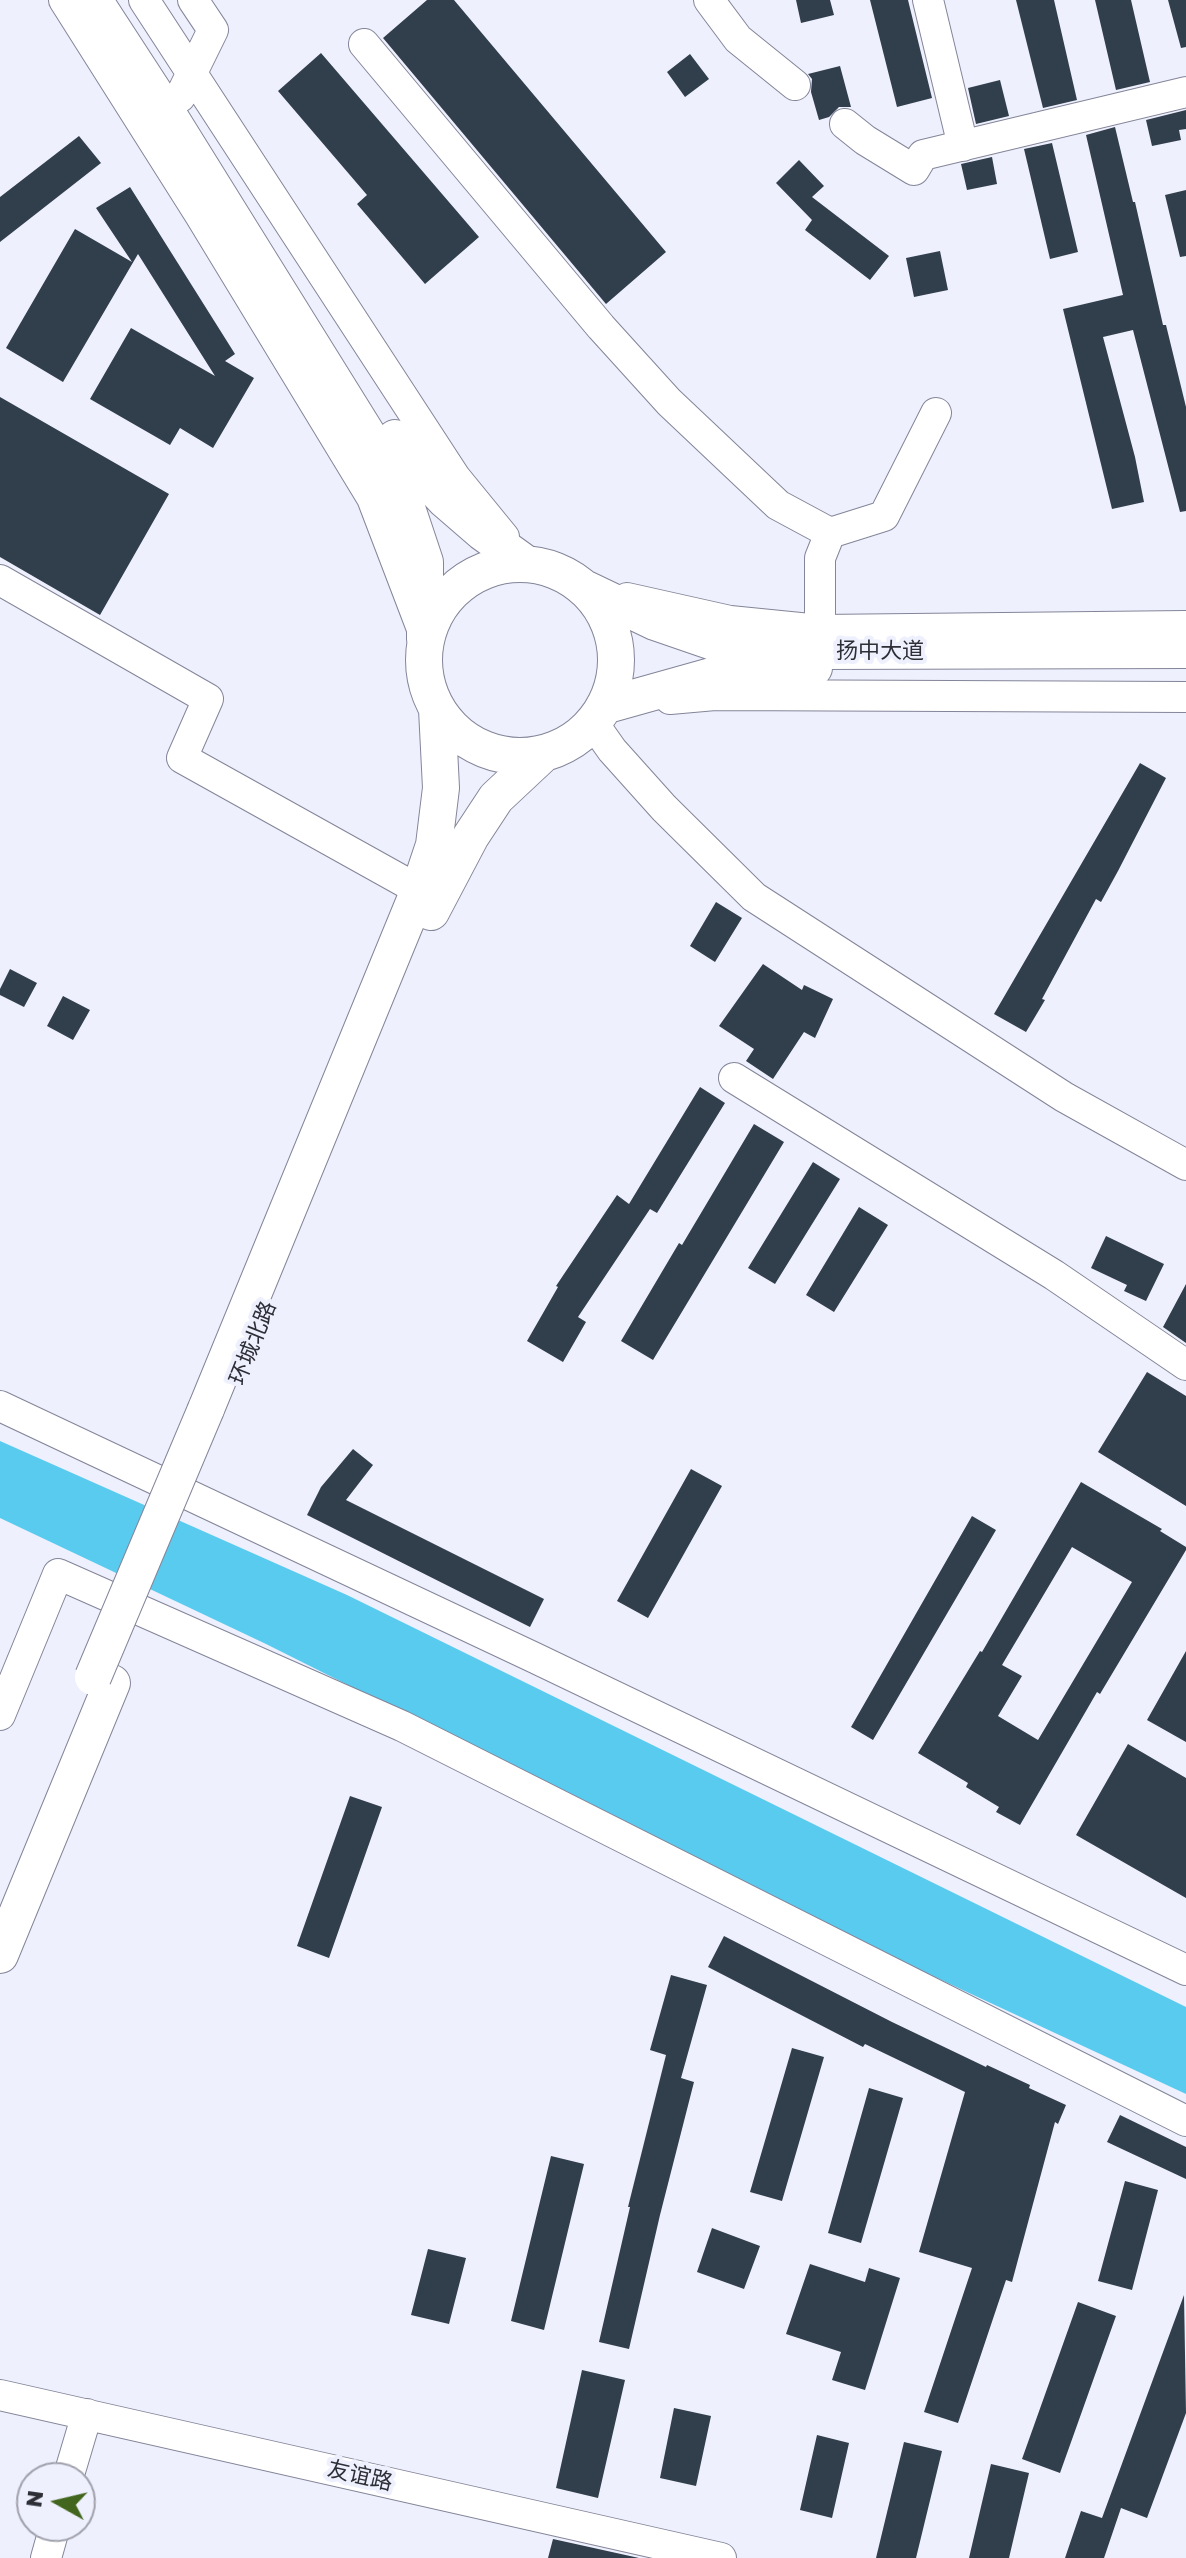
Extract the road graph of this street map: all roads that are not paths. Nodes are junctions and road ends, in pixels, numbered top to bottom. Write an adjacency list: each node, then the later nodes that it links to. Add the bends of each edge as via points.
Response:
1 (64, 0): 20 (street, via 372,498)
2 (94, 0): 20 (main road, via 400,487 425,562)
3 (117, 0): 9 (main road)
4 (144, 0): 9 (street)
5 (193, 0): 9 (street, via 213,30)
6 (709, 0): 10 (street, via 738,39)
7 (928, 0): 13 (street)
8 (364, 44): 15 (street, via 669,402 778,505)
9 (186, 85): 16 (main road, via 412,465 445,500)
10 (795, 85)
11 (1186, 92): 13 (street)
12 (845, 124): 13 (street, via 914,170 923,155)
13 (963, 146)
14 (936, 413): 15 (street, via 884,516)
15 (830, 533): 21 (street, via 820,558)
16 (525, 563): 18 (main road, via 568,575); 20 (main road, via 503,564 468,578 441,604)
17 (0, 580): 28 (street, via 208,699 182,758)
18 (586, 589): 21 (main road, 扬中大道, via 655,622 716,643); 26 (main road, via 610,624 615,645 612,687)
19 (1186, 626): 21 (street)
20 (425, 639): 25 (main road, via 427,687)
21 (820, 640): 22 (main road, 扬中大道)
22 (1186, 650)
23 (1186, 672): 26 (main road, 扬中大道, via 822,668 711,676)
24 (1186, 697): 26 (street, via 715,695)
25 (437, 709): 27 (main road, via 449,726 482,749 502,755); 28 (main road, 环城北路, via 441,788 434,845)
26 (599, 714): 27 (main road, via 578,737); 30 (street, via 612,750 754,897 1064,1097)
27 (543, 754): 33 (main road, 环城北路, via 496,798 436,899)
28 (419, 890): 33 (main road, 环城北路)
29 (734, 1078): 31 (street, via 1054,1275)
30 (1186, 1165)
31 (1186, 1365)
32 (0, 1406): 38 (street)
33 (214, 1412): 34 (main road, 环城北路, bridge)
34 (103, 1680): 36 (main road, 环城北路); 37 (main road, 环城北路)
35 (0, 1715): 39 (street, via 58,1574 402,1726)
36 (0, 1903)
37 (0, 1955)
38 (1186, 1970)
39 (1186, 2121)
40 (0, 2395): 41 (street, 友谊路)
41 (87, 2414): 42 (street); 43 (street, 友谊路)
42 (73, 2462)
43 (721, 2558)

